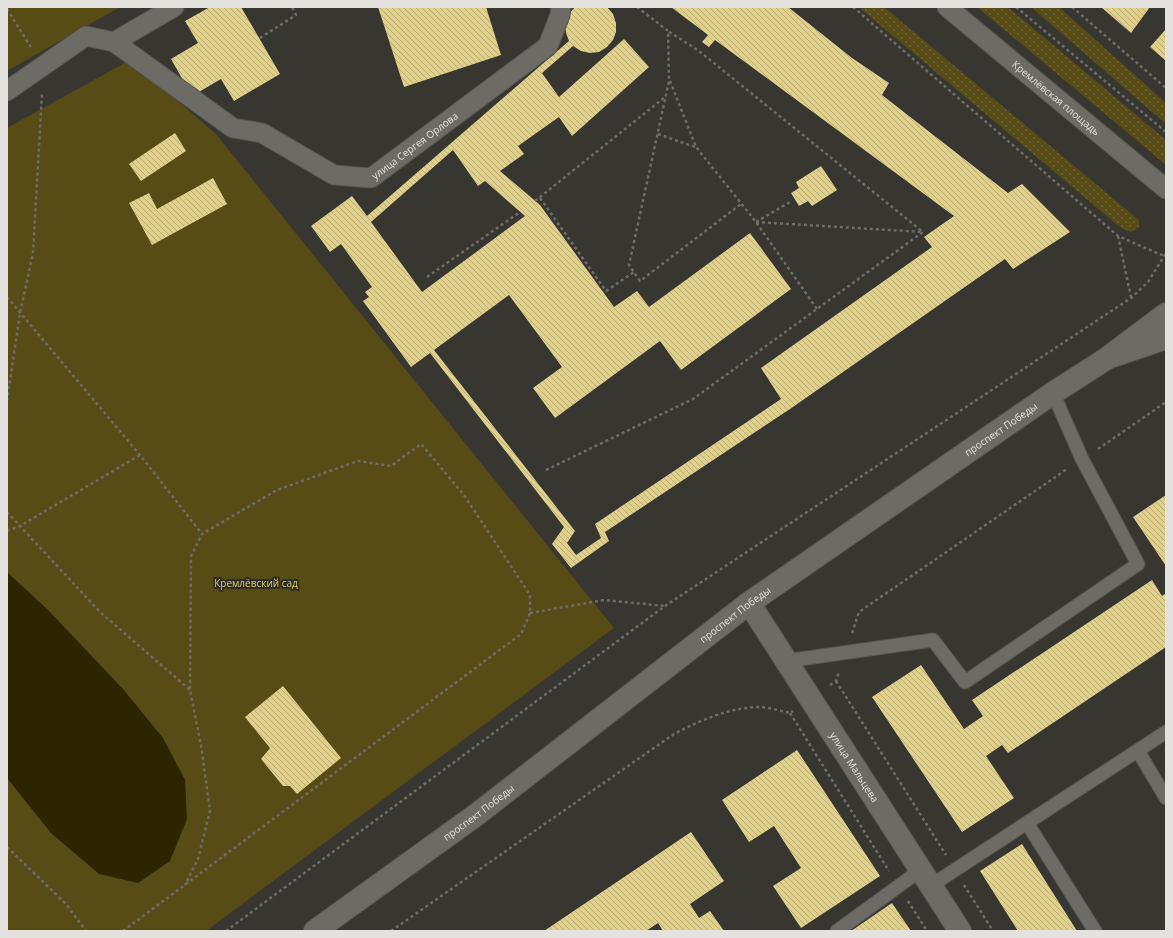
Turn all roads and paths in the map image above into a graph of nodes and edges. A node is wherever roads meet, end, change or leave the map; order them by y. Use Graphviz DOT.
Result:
graph roads {
  1 [pos="174,7"];
  2 [pos="292,7"];
  3 [pos="561,7"];
  4 [pos="637,7"];
  5 [pos="853,7"];
  6 [pos="947,7"];
  7 [pos="1016,7"];
  8 [pos="1072,7"];
  9 [pos="7,9"];
  10 [pos="668,32"];
  11 [pos="260,38"];
  12 [pos="114,42"];
  13 [pos="44,67"];
  14 [pos="670,81"];
  15 [pos="1166,88"];
  16 [pos="7,91"];
  17 [pos="666,97"];
  18 [pos="1166,132"];
  19 [pos="658,134"];
  20 [pos="696,147"];
  21 [pos="1166,189"];
  22 [pos="540,198"];
  23 [pos="535,201"];
  24 [pos="790,202"];
  25 [pos="741,204"];
  26 [pos="520,212"];
  27 [pos="756,222"];
  28 [pos="923,232"];
  29 [pos="1118,236"];
  30 [pos="1165,255"];
  31 [pos="634,272"];
  32 [pos="427,277"];
  33 [pos="7,297"];
  34 [pos="1131,298"];
  35 [pos="817,309"];
  36 [pos="20,313"];
  37 [pos="1166,314"];
  38 [pos="1166,338"];
  39 [pos="1106,358"];
  40 [pos="1053,393"];
  41 [pos="7,401"];
  42 [pos="1166,402"];
  43 [pos="140,455"];
  44 [pos="1082,459"];
  45 [pos="546,470"];
  46 [pos="7,512"];
  47 [pos="20,526"];
  48 [pos="7,530"];
  49 [pos="202,534"];
  50 [pos="749,603"];
  51 [pos="665,606"];
  52 [pos="530,613"];
  53 [pos="845,652"];
  54 [pos="786,661"];
  55 [pos="836,681"];
  56 [pos="190,690"];
  57 [pos="811,698"];
  58 [pos="790,713"];
  59 [pos="1166,732"];
  60 [pos="1138,751"];
  61 [pos="1166,798"];
  62 [pos="1027,823"];
  63 [pos="7,847"];
  64 [pos="955,870"];
  65 [pos="927,877"];
  66 [pos="186,885"];
  67 [pos="899,886"];
  68 [pos="86,931"];
  69 [pos="123,931"];
  70 [pos="226,931"];
  71 [pos="316,931"];
  72 [pos="391,931"];
  73 [pos="837,931"];
  74 [pos="927,931"];
  75 [pos="960,931"];
  76 [pos="993,931"];
  77 [pos="1095,931"];
  1 -- 12 [label="street"];
  2 -- 11 [label="path"];
  3 -- 12 [label="street, улица Сергея Орлова"];
  4 -- 10 [label="path"];
  5 -- 29 [label="path"];
  6 -- 21 [label="street, Кремлёвская площадь"];
  7 -- 18 [label="path"];
  8 -- 15 [label="path"];
  9 -- 13 [label="path"];
  10 -- 14 [label="path"];
  10 -- 28 [label="path"];
  12 -- 13 [label="street, улица Сергея Орлова"];
  13 -- 16 [label="street, улица Сергея Орлова"];
  13 -- 36 [label="path"];
  14 -- 17 [label="path"];
  14 -- 20 [label="path"];
  17 -- 19 [label="path"];
  17 -- 22 [label="path"];
  19 -- 20 [label="path"];
  19 -- 31 [label="path"];
  20 -- 25 [label="path"];
  22 -- 23 [label="path"];
  22 -- 31 [label="path"];
  24 -- 27 [label="path"];
  25 -- 27 [label="path"];
  25 -- 31 [label="path"];
  26 -- 32 [label="path"];
  27 -- 28 [label="path"];
  27 -- 35 [label="path"];
  28 -- 35 [label="path"];
  29 -- 30 [label="path"];
  29 -- 34 [label="path"];
  30 -- 34 [label="path"];
  33 -- 36 [label="path"];
  34 -- 51 [label="path"];
  35 -- 45 [label="path"];
  36 -- 41 [label="path"];
  36 -- 43 [label="path"];
  37 -- 39 [label="main road, проспект Победы"];
  38 -- 39 [label="main road"];
  39 -- 40 [label="main road, проспект Победы"];
  40 -- 44 [label="lane"];
  40 -- 50 [label="main road, проспект Победы"];
  42 -- 44 [label="path"];
  43 -- 47 [label="path"];
  43 -- 49 [label="path"];
  44 -- 53 [label="path"];
  44 -- 53 [label="lane"];
  46 -- 47 [label="path"];
  47 -- 48 [label="path"];
  47 -- 56 [label="path"];
  49 -- 52 [label="path"];
  49 -- 56 [label="path"];
  50 -- 54 [label="main road, улица Мальцева"];
  50 -- 71 [label="main road, проспект Победы"];
  51 -- 52 [label="path"];
  51 -- 70 [label="path"];
  52 -- 66 [label="path"];
  53 -- 54 [label="lane"];
  53 -- 55 [label="path"];
  54 -- 57 [label="main road, улица Мальцева"];
  55 -- 57 [label="path"];
  55 -- 64 [label="path"];
  56 -- 66 [label="path"];
  57 -- 58 [label="path"];
  57 -- 65 [label="main road, улица Мальцева"];
  58 -- 67 [label="path"];
  58 -- 72 [label="path"];
  59 -- 60 [label="lane"];
  60 -- 61 [label="lane"];
  60 -- 62 [label="lane"];
  62 -- 64 [label="lane"];
  62 -- 77 [label="lane"];
  63 -- 68 [label="path"];
  64 -- 65 [label="lane"];
  64 -- 76 [label="path"];
  65 -- 67 [label="lane"];
  65 -- 75 [label="main road, улица Мальцева"];
  66 -- 69 [label="path"];
  67 -- 73 [label="lane"];
  67 -- 74 [label="path"];
}
